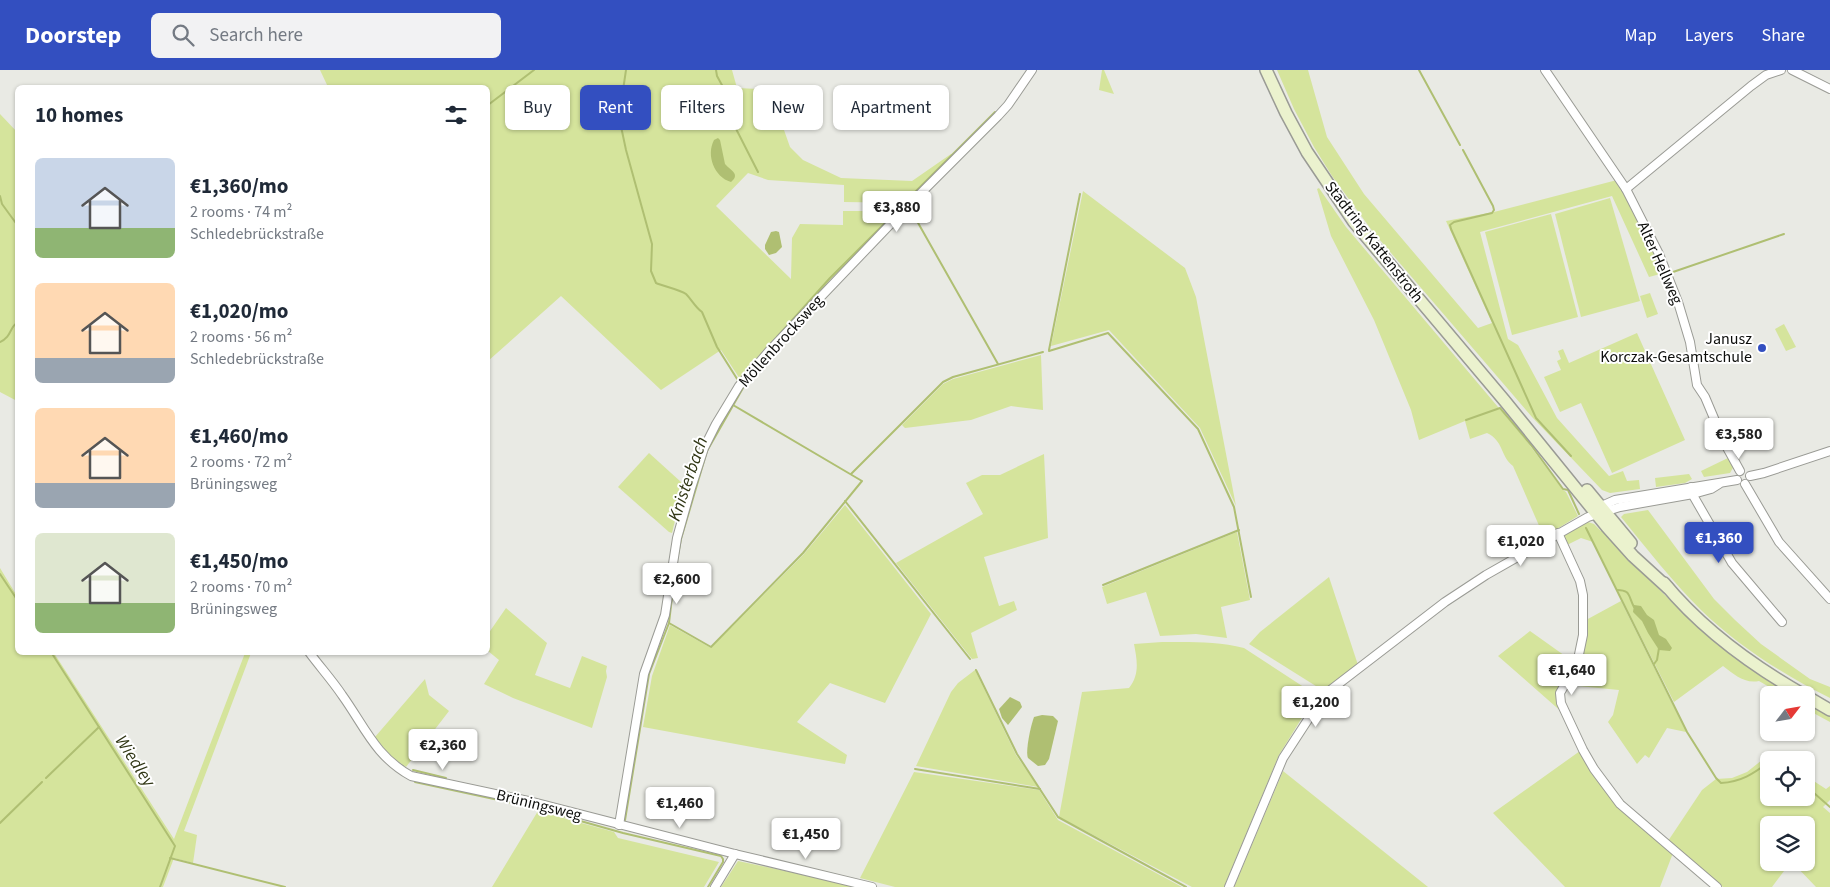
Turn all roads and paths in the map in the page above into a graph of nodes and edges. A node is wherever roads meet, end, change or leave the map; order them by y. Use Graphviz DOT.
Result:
graph roads {
  1 [pos="1032,70"];
  2 [pos="1266,70"];
  3 [pos="1545,70"];
  4 [pos="1780,70"];
  5 [pos="1792,70"];
  6 [pos="1830,89"];
  7 [pos="1626,189"];
  8 [pos="1830,451"];
  9 [pos="1740,471"];
  10 [pos="1750,476"];
  11 [pos="1737,480"];
  12 [pos="1745,484"];
  13 [pos="1692,490"];
  14 [pos="1597,512"];
  15 [pos="1558,534"];
  16 [pos="1830,600"];
  17 [pos="1782,622"];
  18 [pos="311,655"];
  19 [pos="1789,686"];
  20 [pos="1815,702"];
  21 [pos="1830,710"];
  22 [pos="619,825"];
  23 [pos="735,854"];
  24 [pos="715,887"];
  25 [pos="872,887"];
  26 [pos="1229,887"];
  27 [pos="1717,887"];
  1 -- 22 [label="street, Möllenbrocksweg"];
  2 -- 14 [label="main road, Stadtring Kattenstroth"];
  3 -- 7 [label="street, Alter Hellweg"];
  4 -- 7 [label="street"];
  5 -- 6 [label="street"];
  7 -- 9 [label="street, Alter Hellweg"];
  8 -- 10 [label="street"];
  9 -- 10 [label="street"];
  9 -- 11 [label="street"];
  10 -- 12 [label="street"];
  11 -- 12 [label="street"];
  11 -- 13 [label="street"];
  12 -- 16 [label="street"];
  13 -- 14 [label="street"];
  13 -- 17 [label="street"];
  14 -- 15 [label="street"];
  14 -- 19 [label="main road, Stadtring Kattenstroth"];
  15 -- 26 [label="street"];
  15 -- 27 [label="street"];
  18 -- 22 [label="street, Brüningsweg"];
  20 -- 21 [label="main road, Stadtring Kattenstroth"];
  22 -- 23 [label="street, Brüningsweg"];
  23 -- 24 [label="street"];
  23 -- 25 [label="street, Brüningsweg"];
}
